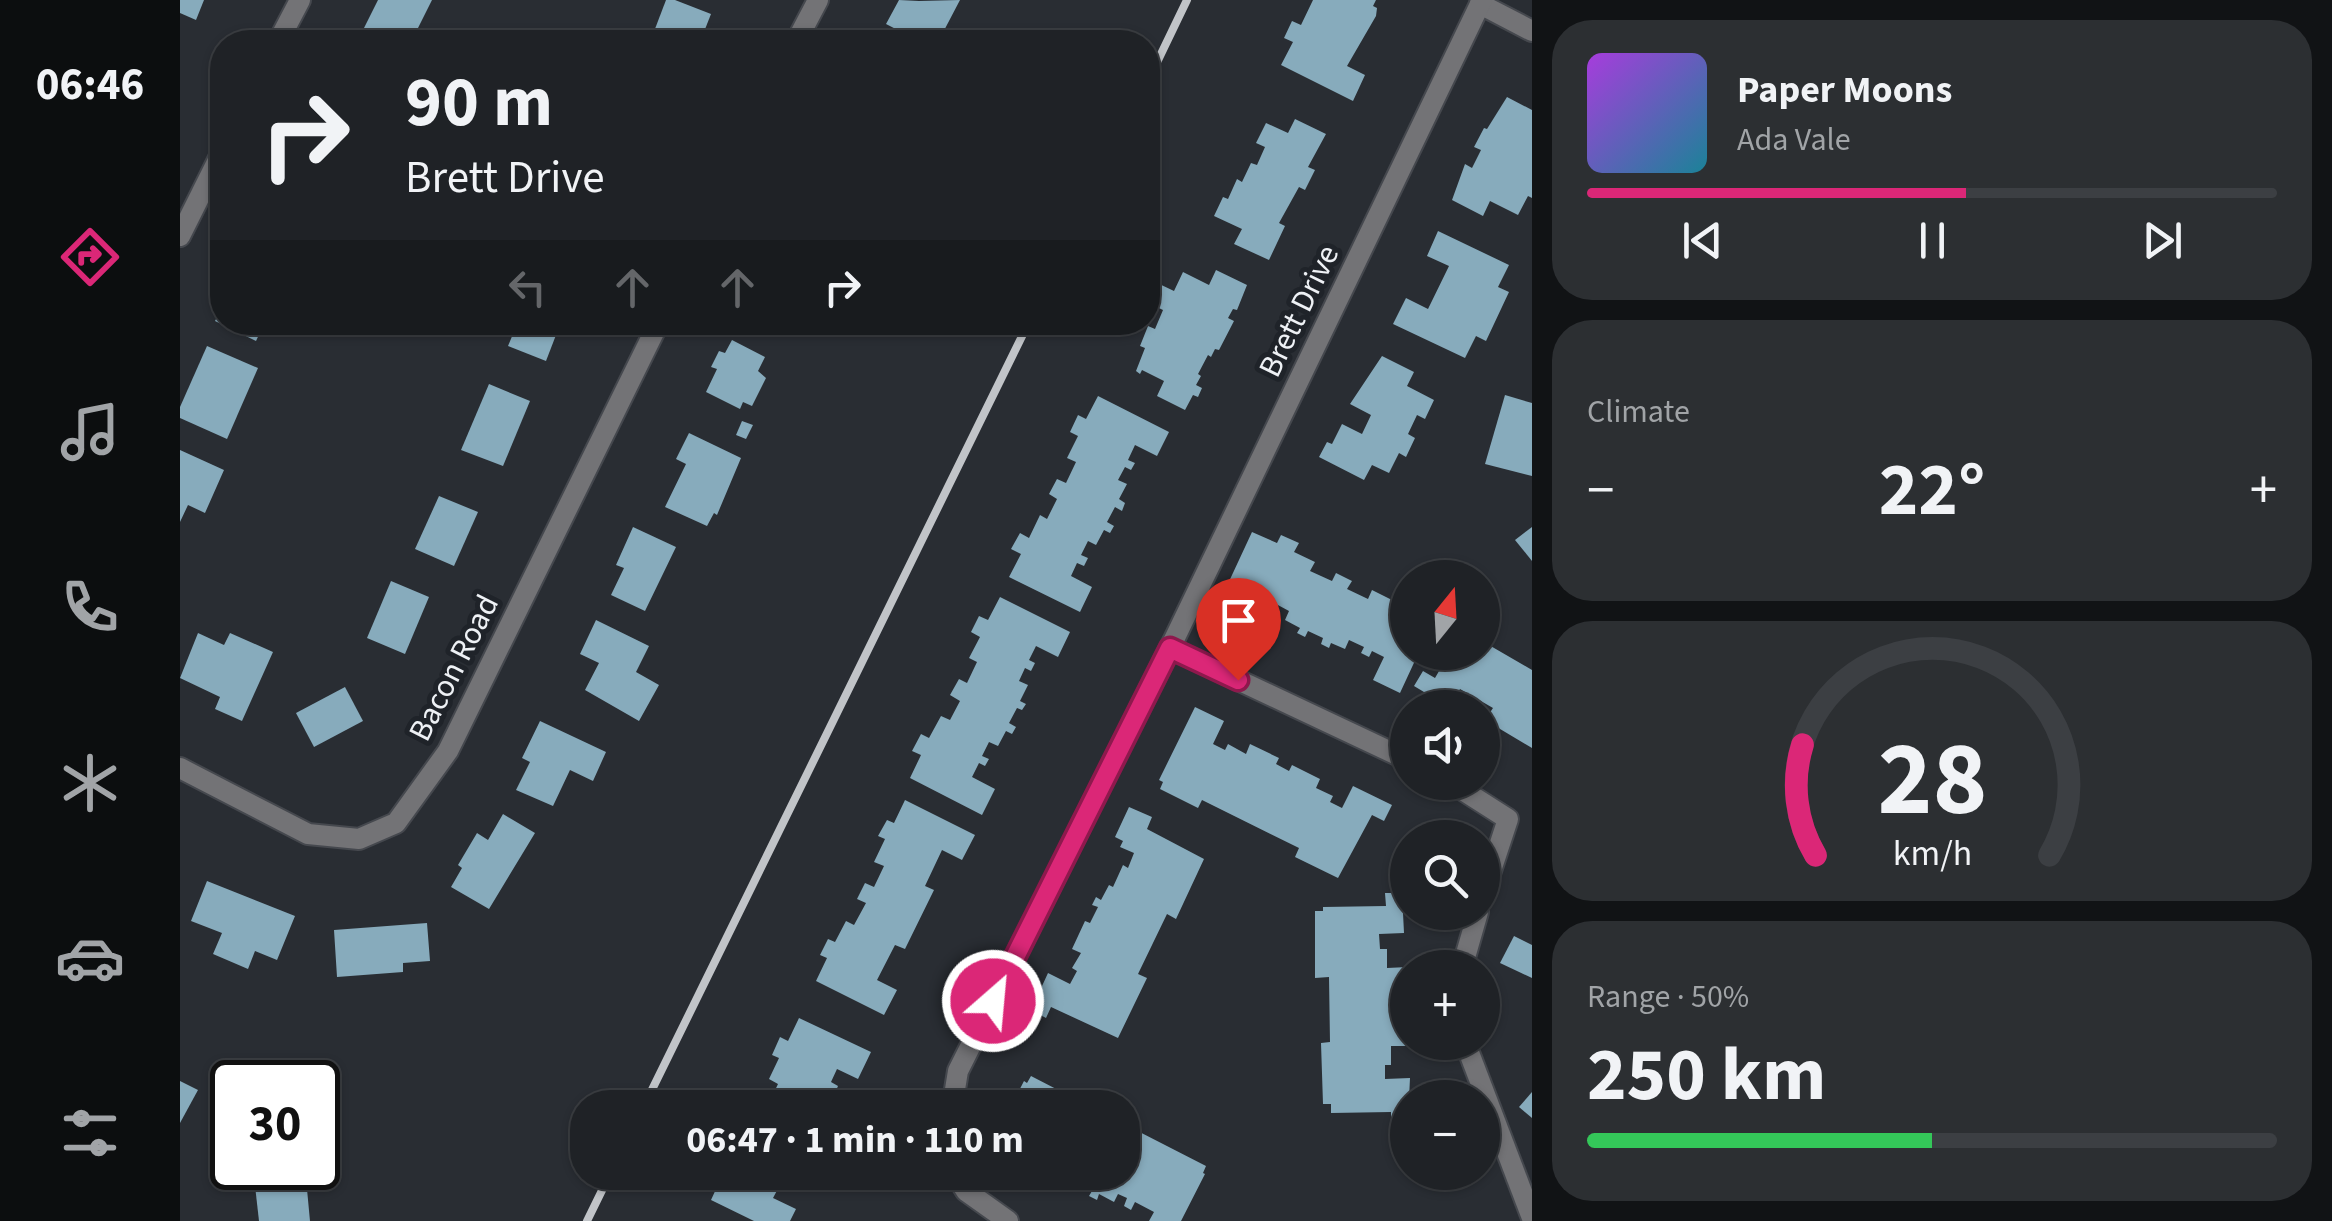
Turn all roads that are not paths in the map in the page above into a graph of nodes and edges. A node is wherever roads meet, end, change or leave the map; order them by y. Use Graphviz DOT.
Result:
graph roads {
  1 [pos="300,0"];
  2 [pos="818,0"];
  3 [pos="1481,2"];
  4 [pos="284,30"];
  5 [pos="802,30"];
  6 [pos="1532,31"];
  7 [pos="210,176"];
  8 [pos="180,236"];
  9 [pos="653,335"];
  10 [pos="1170,648"];
  11 [pos="1390,752"];
  12 [pos="180,768"];
  13 [pos="1478,800"];
  14 [pos="1500,843"];
  15 [pos="1472,1060"];
  16 [pos="955,1090"];
  17 [pos="965,1190"];
  18 [pos="1532,1218"];
  19 [pos="1008,1221"];
  1 -- 4 [label="street"];
  2 -- 5 [label="street"];
  3 -- 6 [label="street"];
  3 -- 10 [label="street, Brett Drive"];
  7 -- 8 [label="street"];
  9 -- 12 [label="street, Bacon Road"];
  10 -- 11 [label="street"];
  10 -- 16 [label="street, Brett Drive"];
  13 -- 14 [label="street"];
  15 -- 18 [label="street"];
  17 -- 19 [label="street"];
}
